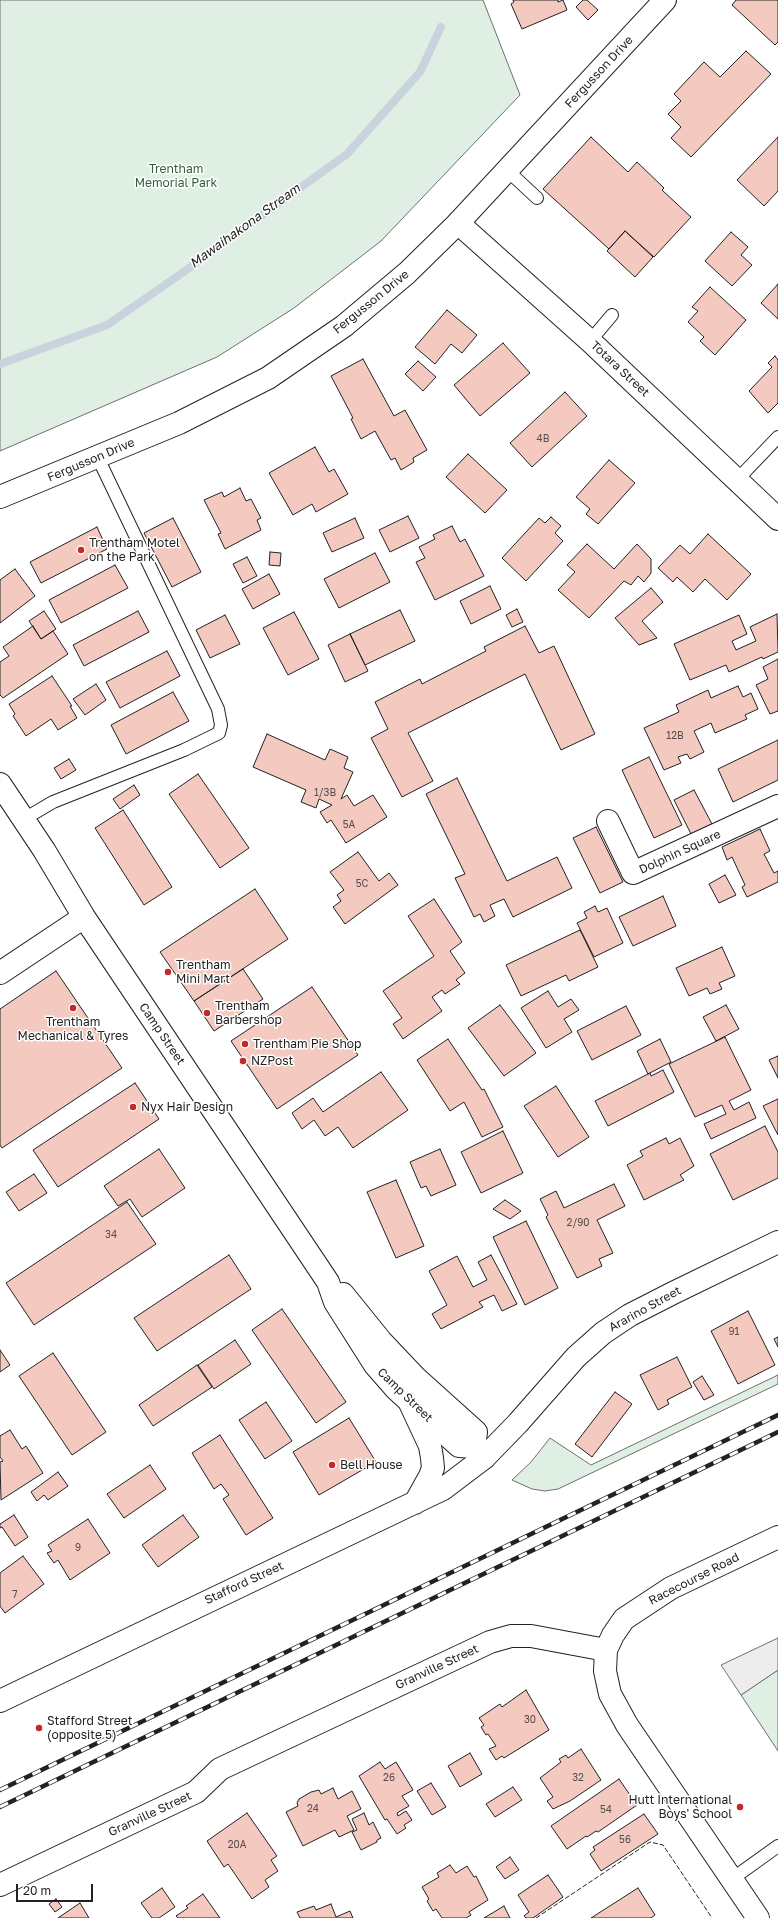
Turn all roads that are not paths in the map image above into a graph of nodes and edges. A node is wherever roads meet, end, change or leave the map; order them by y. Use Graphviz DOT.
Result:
graph roads {
  1 [pos="665,0"];
  2 [pos="508,170"];
  3 [pos="537,198"];
  4 [pos="458,223"];
  5 [pos="612,315"];
  6 [pos="590,341"];
  7 [pos="778,437"];
  8 [pos="98,458"];
  9 [pos="737,480"];
  10 [pos="0,497"];
  11 [pos="778,519"];
  12 [pos="0,784"];
  13 [pos="778,806"];
  14 [pos="24,819"];
  15 [pos="608,821"];
  16 [pos="84,917"];
  17 [pos="0,973"];
  18 [pos="778,1242"];
  19 [pos="328,1282"];
  20 [pos="409,1402"];
  21 [pos="479,1452"];
  22 [pos="415,1503"];
  23 [pos="778,1537"];
  24 [pos="606,1650"];
  25 [pos="0,1701"];
  26 [pos="778,1846"];
  27 [pos="732,1879"];
  28 [pos="0,1885"];
  29 [pos="758,1918"];
  1 -- 2 [label="street, Fergusson Drive"];
  2 -- 3 [label="lane"];
  2 -- 4 [label="street, Fergusson Drive"];
  4 -- 6 [label="street, Totara Street"];
  4 -- 8 [label="street, Fergusson Drive"];
  5 -- 6 [label="lane"];
  6 -- 9 [label="street, Totara Street"];
  7 -- 9 [label="lane"];
  8 -- 10 [label="street, Fergusson Drive"];
  8 -- 14 [label="lane"];
  9 -- 11 [label="street, Totara Street"];
  12 -- 14 [label="street, Camp Street"];
  13 -- 15 [label="street, Dolphin Square"];
  14 -- 16 [label="street, Camp Street"];
  16 -- 17 [label="street"];
  16 -- 19 [label="street, Camp Street"];
  18 -- 21 [label="street, Ararino Street"];
  19 -- 20 [label="street, Camp Street"];
  19 -- 21 [label="street, Camp Street"];
  20 -- 21 [label="street, Camp Street"];
  20 -- 22 [label="street"];
  21 -- 22 [label="street, Stafford Street"];
  22 -- 25 [label="street, Stafford Street"];
  23 -- 24 [label="street, Racecourse Road"];
  24 -- 27 [label="street"];
  24 -- 28 [label="street, Granville Street"];
  26 -- 27 [label="lane"];
  27 -- 29 [label="street"];
}
